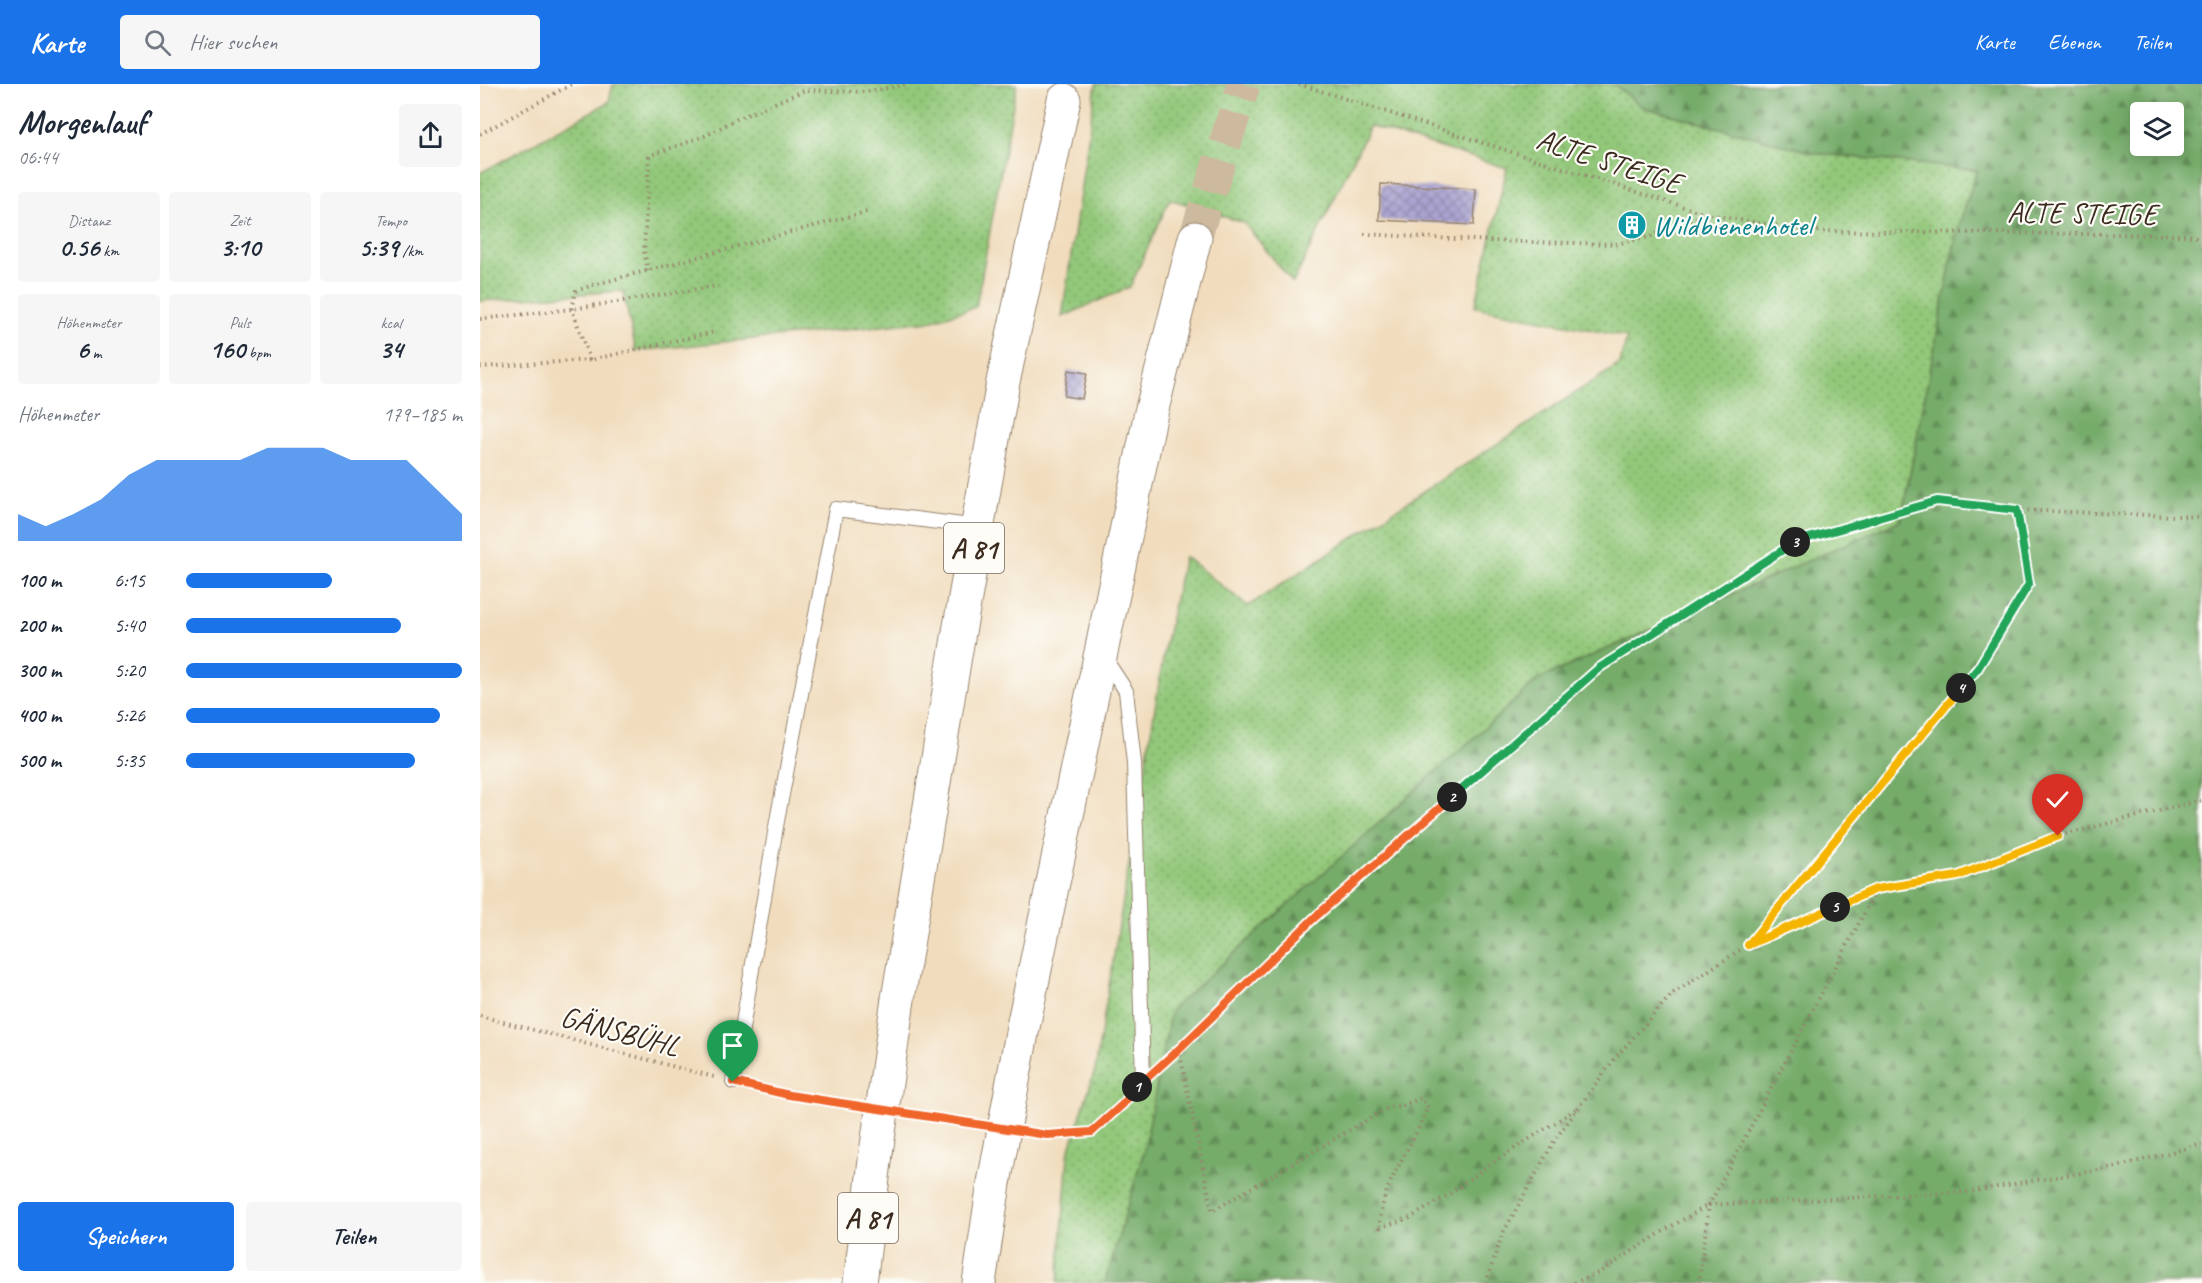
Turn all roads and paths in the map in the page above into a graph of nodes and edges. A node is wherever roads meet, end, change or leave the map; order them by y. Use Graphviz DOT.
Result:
graph roads {
  1 [pos="572,84"];
  2 [pos="908,84"];
  3 [pos="1299,84"];
  4 [pos="1064,100"];
  5 [pos="480,134"];
  6 [pos="870,211"];
  7 [pos="1706,214"];
  8 [pos="1364,234"];
  9 [pos="1195,238"];
  10 [pos="2202,238"];
  11 [pos="648,271"];
  12 [pos="718,286"];
  13 [pos="572,309"];
  14 [pos="480,319"];
  15 [pos="714,332"];
  16 [pos="590,360"];
  17 [pos="480,367"];
  18 [pos="2017,510"];
  19 [pos="2202,517"];
  20 [pos="978,527"];
  21 [pos="1101,652"];
  22 [pos="2202,800"];
  23 [pos="1876,889"];
  24 [pos="1748,945"];
  25 [pos="480,1016"];
  26 [pos="1179,1049"];
  27 [pos="1143,1080"];
  28 [pos="733,1082"];
  29 [pos="859,1106"];
  30 [pos="1577,1108"];
  31 [pos="906,1113"];
  32 [pos="976,1124"];
  33 [pos="1024,1132"];
  34 [pos="2202,1144"];
  35 [pos="1709,1205"];
  36 [pos="860,1283"];
  37 [pos="979,1283"];
  38 [pos="1486,1283"];
  39 [pos="1574,1283"];
  40 [pos="1699,1283"];
  1 -- 5 [label="path"];
  2 -- 11 [label="path"];
  3 -- 7 [label="path, ALTE STEIGE"];
  4 -- 20 [label="highway, A 81"];
  6 -- 11 [label="path"];
  7 -- 8 [label="path"];
  7 -- 10 [label="path, ALTE STEIGE"];
  9 -- 21 [label="highway"];
  11 -- 13 [label="path"];
  12 -- 13 [label="path"];
  13 -- 14 [label="path"];
  13 -- 16 [label="path"];
  15 -- 16 [label="path"];
  16 -- 17 [label="path"];
  18 -- 19 [label="path"];
  18 -- 24 [label="path"];
  18 -- 26 [label="path"];
  20 -- 28 [label="lane"];
  20 -- 36 [label="highway, A 81, bridge"];
  21 -- 27 [label="lane"];
  21 -- 37 [label="highway, bridge"];
  22 -- 23 [label="path"];
  23 -- 24 [label="path"];
  23 -- 35 [label="path"];
  24 -- 30 [label="path"];
  25 -- 28 [label="path, GÄNSBÜHL"];
  26 -- 27 [label="path"];
  26 -- 30 [label="path"];
  27 -- 33 [label="path"];
  28 -- 29 [label="path, GÄNSBÜHL"];
  30 -- 38 [label="path"];
  31 -- 32 [label="path"];
  34 -- 35 [label="path"];
  35 -- 39 [label="path"];
  35 -- 40 [label="path"];
}
